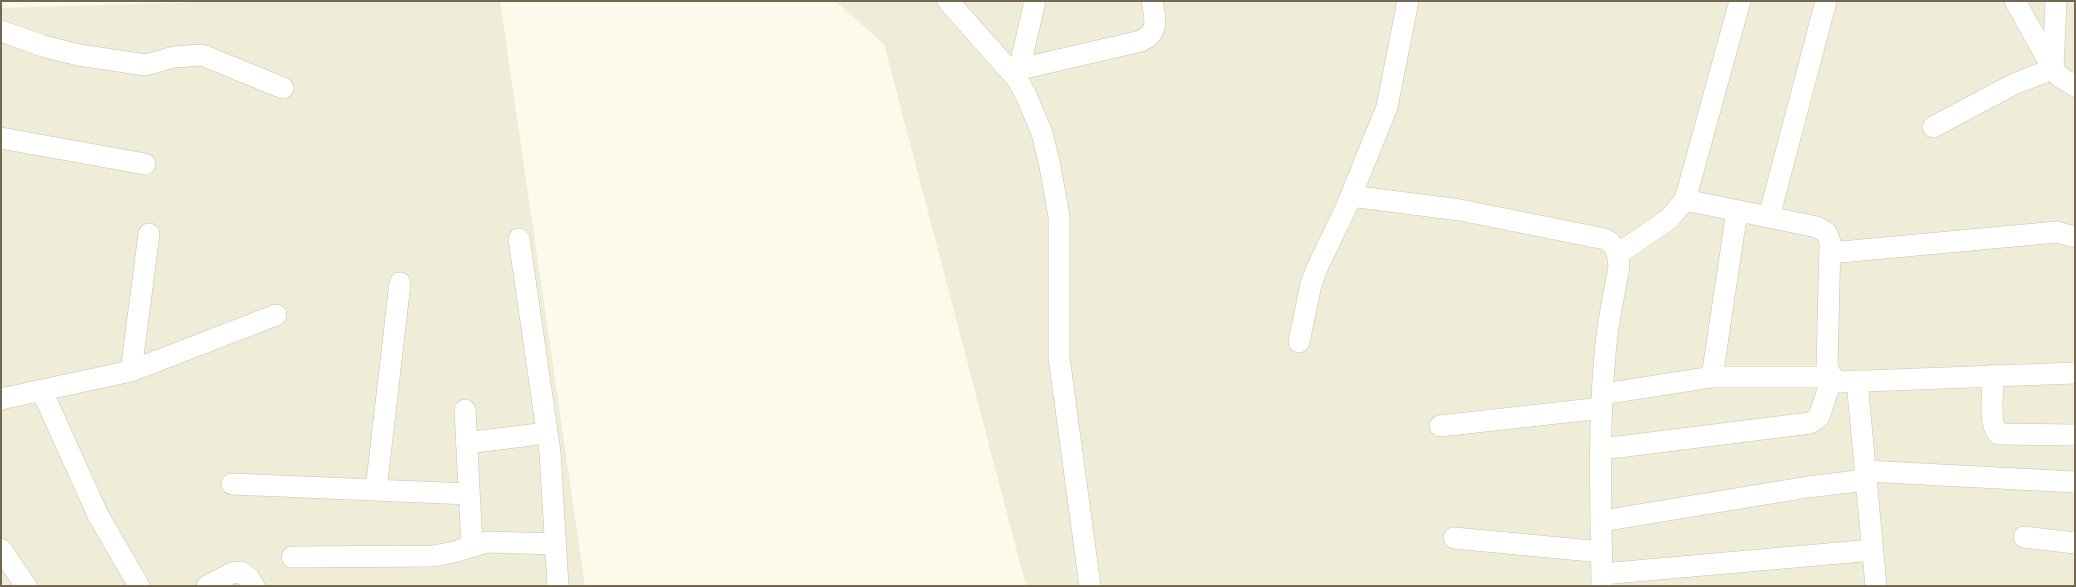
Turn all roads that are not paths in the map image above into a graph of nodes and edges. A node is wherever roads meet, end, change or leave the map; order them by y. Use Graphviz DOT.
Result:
graph roads {
  1 [pos="948,1"];
  2 [pos="1035,1"];
  3 [pos="1152,1"];
  4 [pos="1408,1"];
  5 [pos="1740,1"];
  6 [pos="1826,1"];
  7 [pos="2015,1"];
  8 [pos="2056,1"];
  9 [pos="1,32"];
  10 [pos="2053,69"];
  11 [pos="1019,74"];
  12 [pos="2075,86"];
  13 [pos="283,88"];
  14 [pos="1934,126"];
  15 [pos="1,138"];
  16 [pos="145,164"];
  17 [pos="1351,196"];
  18 [pos="1685,200"];
  19 [pos="1737,211"];
  20 [pos="1769,217"];
  21 [pos="149,234"];
  22 [pos="2075,237"];
  23 [pos="518,238"];
  24 [pos="1830,253"];
  25 [pos="1618,254"];
  26 [pos="400,283"];
  27 [pos="276,315"];
  28 [pos="1298,342"];
  29 [pos="131,371"];
  30 [pos="2075,372"];
  31 [pos="1994,376"];
  32 [pos="1712,377"];
  33 [pos="1832,377"];
  34 [pos="1857,381"];
  35 [pos="42,391"];
  36 [pos="1,399"];
  37 [pos="1603,401"];
  38 [pos="465,410"];
  39 [pos="1440,426"];
  40 [pos="547,433"];
  41 [pos="2075,435"];
  42 [pos="466,443"];
  43 [pos="1602,449"];
  44 [pos="1866,475"];
  45 [pos="2075,482"];
  46 [pos="232,484"];
  47 [pos="376,490"];
  48 [pos="469,494"];
  49 [pos="1602,522"];
  50 [pos="2024,537"];
  51 [pos="1454,538"];
  52 [pos="2075,543"];
  53 [pos="555,544"];
  54 [pos="472,546"];
  55 [pos="1,550"];
  56 [pos="1872,550"];
  57 [pos="1602,552"];
  58 [pos="292,557"];
  59 [pos="1602,580"];
  60 [pos="26,586"];
  61 [pos="139,586"];
  62 [pos="207,586"];
  63 [pos="254,586"];
  64 [pos="558,586"];
  65 [pos="1090,586"];
  66 [pos="1876,586"];
  1 -- 11 [label="street"];
  2 -- 11 [label="street"];
  3 -- 11 [label="street"];
  4 -- 17 [label="street"];
  5 -- 18 [label="street"];
  6 -- 20 [label="street"];
  7 -- 10 [label="street"];
  8 -- 10 [label="street"];
  9 -- 13 [label="street"];
  10 -- 12 [label="street"];
  10 -- 14 [label="street"];
  11 -- 65 [label="street"];
  15 -- 16 [label="street"];
  17 -- 25 [label="street"];
  17 -- 28 [label="street"];
  18 -- 19 [label="street"];
  18 -- 25 [label="street"];
  19 -- 20 [label="street"];
  19 -- 32 [label="street"];
  20 -- 24 [label="street"];
  21 -- 29 [label="street"];
  22 -- 24 [label="street"];
  23 -- 40 [label="street"];
  24 -- 33 [label="street"];
  25 -- 37 [label="street"];
  26 -- 47 [label="street"];
  27 -- 29 [label="street"];
  29 -- 35 [label="street"];
  30 -- 31 [label="street"];
  31 -- 34 [label="street"];
  31 -- 41 [label="street"];
  32 -- 33 [label="street"];
  32 -- 37 [label="street"];
  33 -- 34 [label="street"];
  33 -- 43 [label="street"];
  34 -- 44 [label="street"];
  35 -- 36 [label="street"];
  35 -- 61 [label="street"];
  37 -- 39 [label="street"];
  37 -- 43 [label="street"];
  38 -- 42 [label="street"];
  40 -- 42 [label="street"];
  40 -- 53 [label="street"];
  42 -- 48 [label="street"];
  43 -- 49 [label="street"];
  44 -- 45 [label="street"];
  44 -- 49 [label="street"];
  44 -- 56 [label="street"];
  46 -- 47 [label="street"];
  47 -- 48 [label="street"];
  48 -- 54 [label="street"];
  49 -- 57 [label="street"];
  50 -- 52 [label="street"];
  51 -- 57 [label="street"];
  53 -- 54 [label="street"];
  53 -- 64 [label="street"];
  54 -- 58 [label="street"];
  55 -- 60 [label="street"];
  56 -- 59 [label="street"];
  56 -- 66 [label="street"];
  57 -- 59 [label="street"];
  62 -- 63 [label="street"];
}
